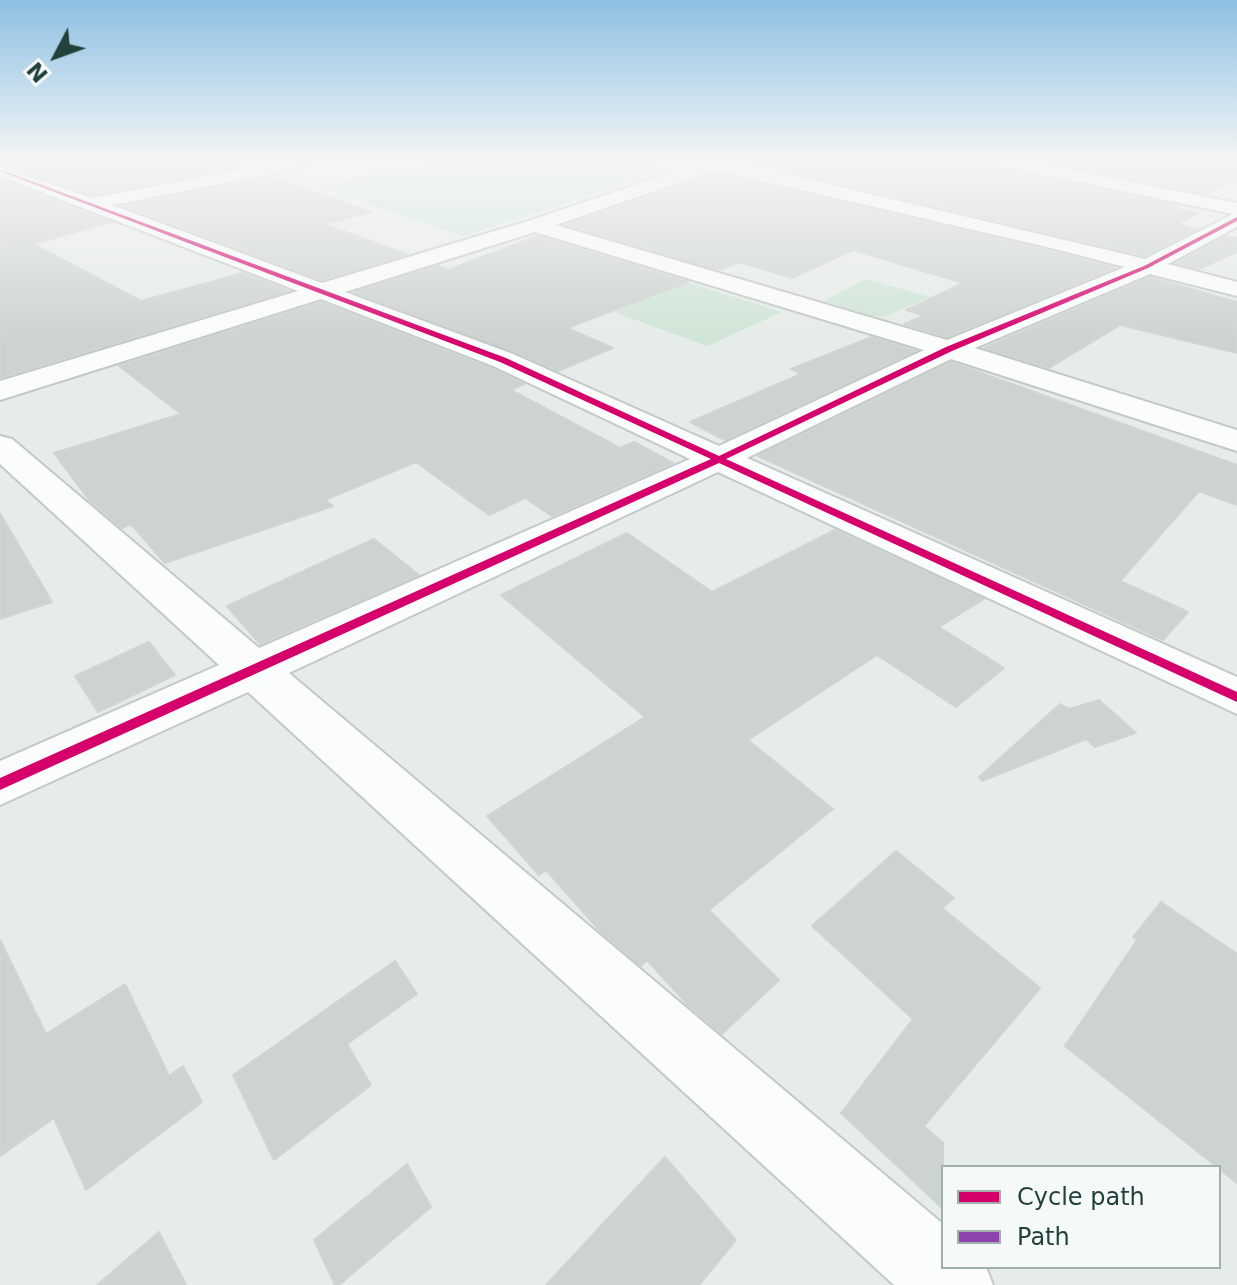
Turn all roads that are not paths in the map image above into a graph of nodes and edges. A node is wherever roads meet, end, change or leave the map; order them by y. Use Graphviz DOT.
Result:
graph roads {
  1 [pos="132,221"];
  2 [pos="546,221"];
  3 [pos="956,221"];
  4 [pos="1233,221"];
  5 [pos="535,225"];
  6 [pos="1146,267"];
  7 [pos="1237,289"];
  8 [pos="321,293"];
  9 [pos="949,349"];
  10 [pos="0,391"];
  11 [pos="1237,441"];
  12 [pos="0,446"];
  13 [pos="719,459"];
  14 [pos="254,669"];
  15 [pos="1237,697"];
  16 [pos="0,784"];
  17 [pos="953,1285"];
  1 -- 8 [label="street"];
  2 -- 5 [label="street"];
  3 -- 6 [label="street"];
  4 -- 6 [label="street"];
  5 -- 8 [label="street"];
  5 -- 9 [label="street"];
  6 -- 7 [label="street"];
  6 -- 9 [label="street"];
  8 -- 10 [label="street"];
  8 -- 13 [label="street"];
  9 -- 11 [label="street"];
  9 -- 13 [label="street"];
  12 -- 14 [label="street"];
  13 -- 14 [label="street"];
  13 -- 15 [label="street"];
  14 -- 16 [label="street"];
  14 -- 17 [label="street"];
}
